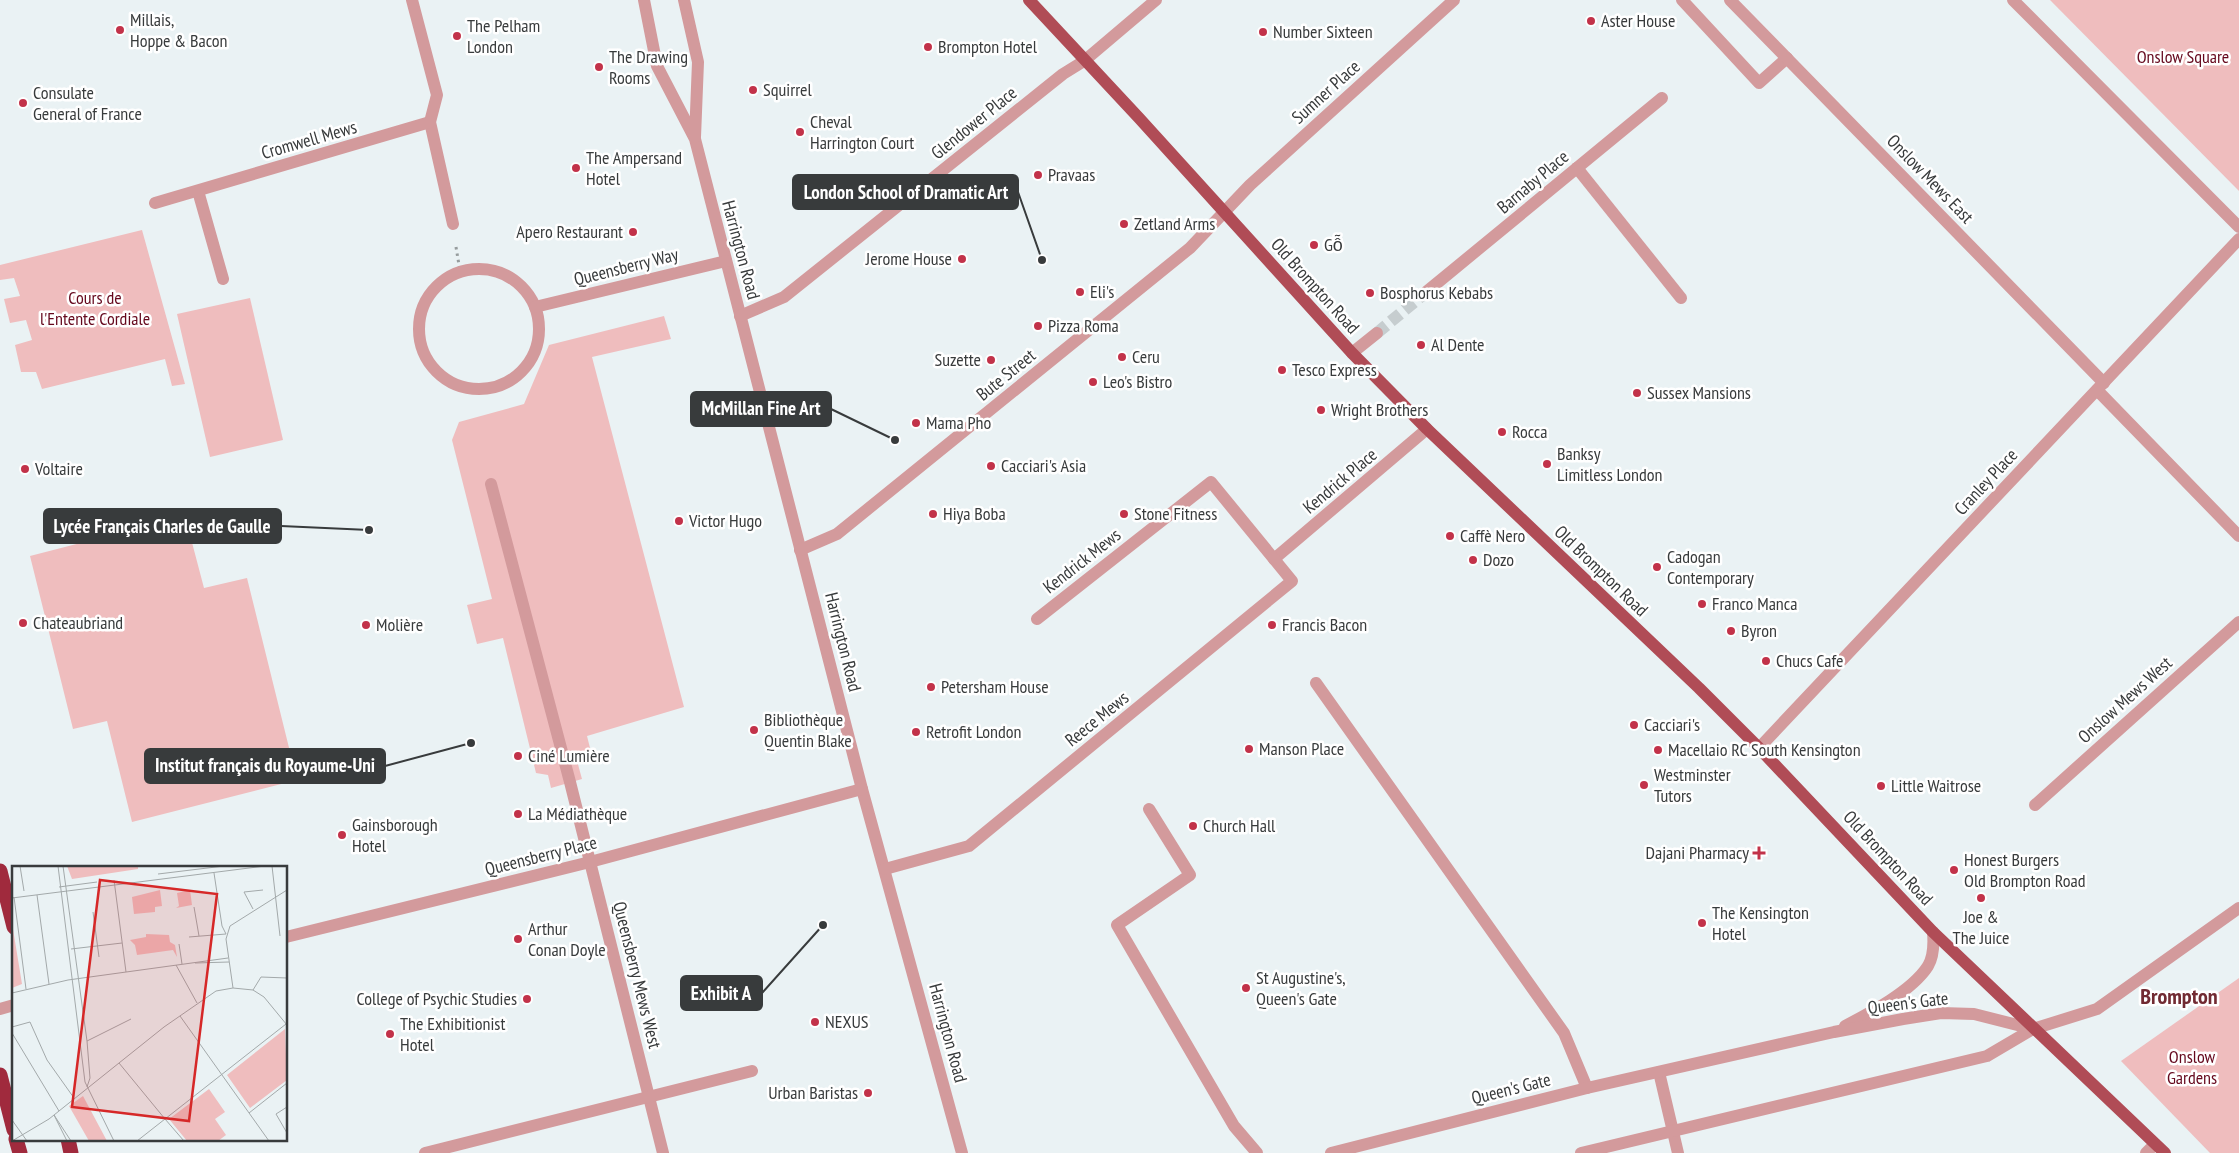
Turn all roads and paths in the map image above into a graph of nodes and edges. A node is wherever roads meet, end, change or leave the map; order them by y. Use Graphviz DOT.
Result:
graph roads {
  1 [pos="412,0"];
  2 [pos="644,0"];
  3 [pos="684,0"];
  4 [pos="1029,0"];
  5 [pos="1156,0"];
  6 [pos="1454,0"];
  7 [pos="1682,0"];
  8 [pos="1730,0"];
  9 [pos="2013,0"];
  10 [pos="1787,58"];
  11 [pos="1084,60"];
  12 [pos="1662,98"];
  13 [pos="430,122"];
  14 [pos="694,139"];
  15 [pos="1577,168"];
  16 [pos="198,191"];
  17 [pos="155,203"];
  18 [pos="1224,212"];
  19 [pos="453,224"];
  20 [pos="2239,227"];
  21 [pos="2239,239"];
  22 [pos="726,261"];
  23 [pos="223,279"];
  24 [pos="1425,293"];
  25 [pos="1681,298"];
  26 [pos="535,307"];
  27 [pos="740,316"];
  28 [pos="1377,333"];
  29 [pos="1352,353"];
  30 [pos="2100,386"];
  31 [pos="1427,429"];
  32 [pos="491,484"];
  33 [pos="2239,536"];
  34 [pos="800,550"];
  35 [pos="1274,559"];
  36 [pos="1037,619"];
  37 [pos="2239,622"];
  38 [pos="1316,682"];
  39 [pos="1759,748"];
  40 [pos="862,789"];
  41 [pos="2035,805"];
  42 [pos="1150,809"];
  43 [pos="590,862"];
  44 [pos="885,869"];
  45 [pos="0,871"];
  46 [pos="2239,908"];
  47 [pos="12,919"];
  48 [pos="1933,932"];
  49 [pos="288,937"];
  50 [pos="2033,1029"];
  51 [pos="1834,1032"];
  52 [pos="752,1071"];
  53 [pos="1660,1072"];
  54 [pos="0,1075"];
  55 [pos="1587,1088"];
  56 [pos="650,1096"];
  57 [pos="12,1122"];
  58 [pos="1673,1130"];
  59 [pos="16,1140"];
  60 [pos="68,1140"];
  61 [pos="2150,1148"];
  62 [pos="20,1153"];
  63 [pos="71,1153"];
  64 [pos="425,1153"];
  65 [pos="663,1153"];
  66 [pos="962,1153"];
  67 [pos="1257,1153"];
  68 [pos="1331,1153"];
  69 [pos="1581,1153"];
  70 [pos="1678,1153"];
  71 [pos="2165,1153"];
  1 -- 13 [label="street"];
  2 -- 14 [label="street, Harrington Road"];
  3 -- 14 [label="street, Harrington Road"];
  4 -- 11 [label="main road, Old Brompton Road"];
  5 -- 11 [label="street, Glendower Place"];
  6 -- 18 [label="street, Sumner Place"];
  7 -- 10 [label="street"];
  8 -- 10 [label="street, Onslow Mews East"];
  9 -- 20 [label="street"];
  10 -- 30 [label="street, Onslow Mews East"];
  11 -- 18 [label="main road, Old Brompton Road"];
  11 -- 27 [label="street, Glendower Place"];
  12 -- 15 [label="street, Barnaby Place"];
  13 -- 16 [label="street, Cromwell Mews"];
  13 -- 19 [label="street"];
  14 -- 22 [label="street, Harrington Road"];
  15 -- 24 [label="street, Barnaby Place"];
  15 -- 25 [label="street"];
  16 -- 17 [label="street, Cromwell Mews"];
  16 -- 23 [label="street"];
  18 -- 29 [label="main road, Old Brompton Road"];
  18 -- 34 [label="street, Bute Street"];
  21 -- 30 [label="street, Cranley Place"];
  22 -- 26 [label="street, Queensberry Way"];
  22 -- 27 [label="street, Harrington Road"];
  26 -- 26 [label="street"];
  27 -- 34 [label="street, Harrington Road"];
  28 -- 29 [label="street"];
  29 -- 31 [label="main road, Old Brompton Road"];
  30 -- 33 [label="street"];
  30 -- 39 [label="street, Cranley Place"];
  31 -- 35 [label="street, Kendrick Place"];
  31 -- 39 [label="main road, Old Brompton Road"];
  32 -- 43 [label="street, Queensberry Mews West"];
  34 -- 40 [label="street, Harrington Road"];
  35 -- 36 [label="street, Kendrick Mews"];
  35 -- 44 [label="street, Reece Mews"];
  37 -- 41 [label="street, Onslow Mews West"];
  38 -- 55 [label="street"];
  39 -- 48 [label="main road, Old Brompton Road"];
  40 -- 43 [label="street, Queensberry Place"];
  40 -- 44 [label="street, Harrington Road"];
  42 -- 67 [label="street"];
  43 -- 49 [label="street, Queensberry Place"];
  43 -- 56 [label="street, Queensberry Mews West"];
  44 -- 66 [label="street, Harrington Road"];
  45 -- 47 [label="highway"];
  46 -- 50 [label="street"];
  48 -- 50 [label="main road, Old Brompton Road"];
  48 -- 51 [label="street"];
  50 -- 51 [label="street, Queen's Gate"];
  50 -- 58 [label="street"];
  50 -- 61 [label="main road, Old Brompton Road"];
  51 -- 53 [label="street, Queen's Gate"];
  52 -- 56 [label="street"];
  53 -- 55 [label="street, Queen's Gate"];
  53 -- 58 [label="street"];
  54 -- 57 [label="highway"];
  55 -- 68 [label="street, Queen's Gate"];
  56 -- 64 [label="street"];
  56 -- 65 [label="street, Queensberry Mews West"];
  58 -- 69 [label="street"];
  58 -- 70 [label="street"];
  59 -- 62 [label="highway"];
  60 -- 63 [label="highway"];
  61 -- 71 [label="main road, Old Brompton Road"];
}
